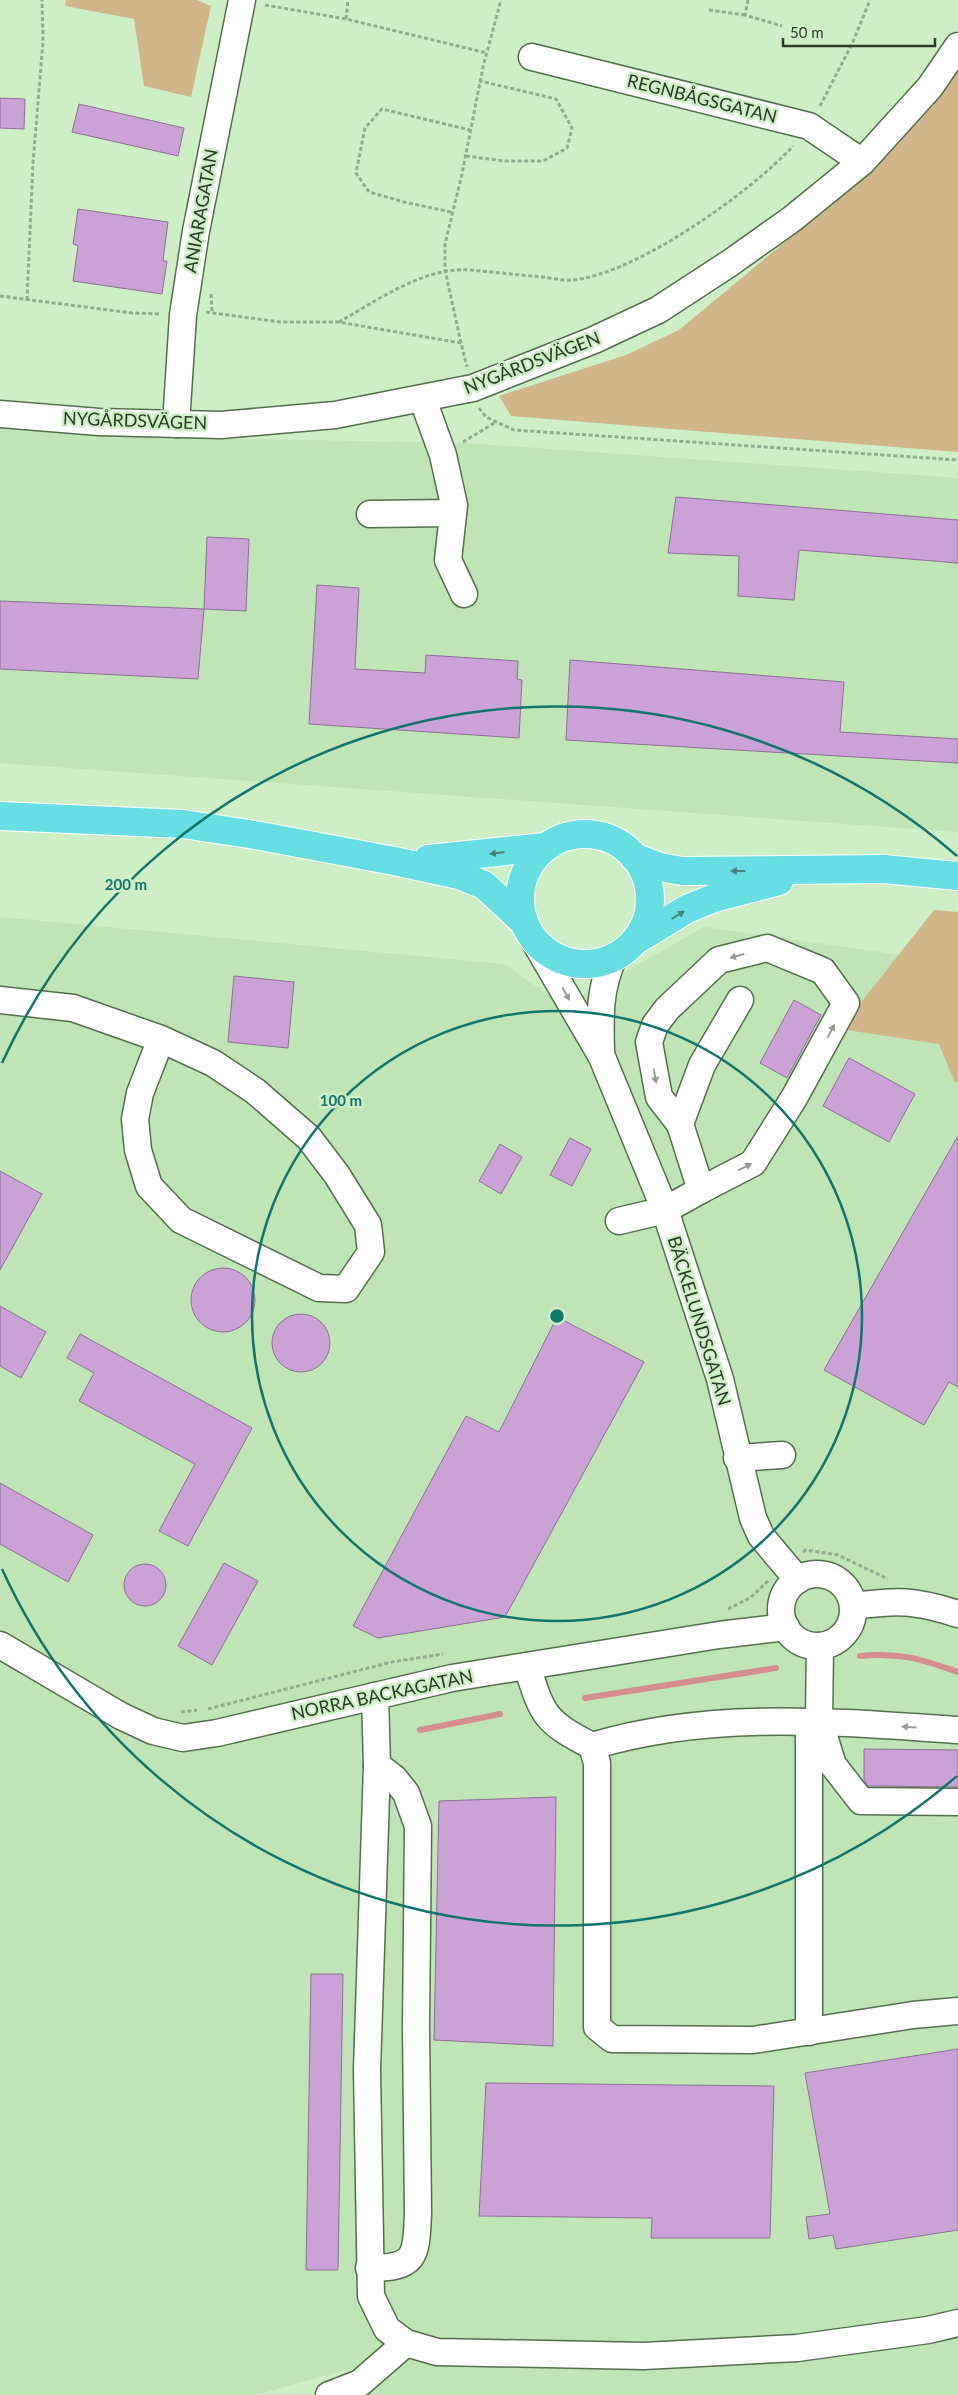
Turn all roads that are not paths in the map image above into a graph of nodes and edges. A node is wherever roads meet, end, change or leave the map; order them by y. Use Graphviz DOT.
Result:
graph roads {
  1 [pos="249,2"];
  2 [pos="958,46"];
  3 [pos="532,57"];
  4 [pos="862,162"];
  5 [pos="423,400"];
  6 [pos="0,414"];
  7 [pos="176,424"];
  8 [pos="453,513"];
  9 [pos="370,514"];
  10 [pos="464,594"];
  11 [pos="0,816"];
  12 [pos="183,824"];
  13 [pos="0,833"];
  14 [pos="545,847"];
  15 [pos="634,857"];
  16 [pos="394,861"];
  17 [pos="822,871"];
  18 [pos="958,876"];
  19 [pos="528,930"];
  20 [pos="636,940"];
  21 [pos="614,957"];
  22 [pos="0,1000"];
  23 [pos="740,1000"];
  24 [pos="161,1039"];
  25 [pos="602,1057"];
  26 [pos="680,1124"];
  27 [pos="701,1190"];
  28 [pos="665,1210"];
  29 [pos="619,1221"];
  30 [pos="782,1455"];
  31 [pos="737,1458"];
  32 [pos="791,1573"];
  33 [pos="853,1606"];
  34 [pos="958,1614"];
  35 [pos="786,1627"];
  36 [pos="0,1646"];
  37 [pos="820,1646"];
  38 [pos="527,1666"];
  39 [pos="375,1696"];
  40 [pos="819,1720"];
  41 [pos="958,1730"];
  42 [pos="592,1746"];
  43 [pos="378,1765"];
  44 [pos="958,1802"];
  45 [pos="958,2011"];
  46 [pos="809,2032"];
  47 [pos="369,2268"];
  48 [pos="958,2323"];
  49 [pos="406,2343"];
  50 [pos="329,2395"];
  1 -- 7 [label="street, ANIARAGATAN"];
  2 -- 4 [label="street, NYGÅRDSVÄGEN"];
  3 -- 4 [label="street, REGNBÅGSGATAN"];
  4 -- 5 [label="street, NYGÅRDSVÄGEN"];
  5 -- 7 [label="street, NYGÅRDSVÄGEN"];
  5 -- 8 [label="street"];
  6 -- 7 [label="street, NYGÅRDSVÄGEN"];
  8 -- 9 [label="street"];
  8 -- 10 [label="street"];
  11 -- 12 [label="highway"];
  12 -- 13 [label="highway"];
  12 -- 16 [label="highway"];
  14 -- 15 [label="highway"];
  14 -- 16 [label="highway, one-way"];
  14 -- 19 [label="highway"];
  17 -- 15 [label="highway, one-way"];
  15 -- 20 [label="highway"];
  16 -- 19 [label="highway"];
  17 -- 18 [label="highway"];
  20 -- 17 [label="highway, one-way"];
  19 -- 21 [label="highway"];
  19 -- 25 [label="street, BÄCKELUNDSGATAN, one-way"];
  20 -- 21 [label="highway"];
  21 -- 25 [label="street, BÄCKELUNDSGATAN"];
  22 -- 24 [label="street"];
  23 -- 26 [label="street"];
  24 -- 24 [label="street"];
  25 -- 28 [label="street, BÄCKELUNDSGATAN"];
  26 -- 27 [label="street"];
  27 -- 26 [label="street, one-way"];
  27 -- 28 [label="street"];
  28 -- 29 [label="street"];
  28 -- 31 [label="street, BÄCKELUNDSGATAN"];
  30 -- 31 [label="street"];
  31 -- 32 [label="street, BÄCKELUNDSGATAN"];
  32 -- 33 [label="street"];
  32 -- 35 [label="street"];
  33 -- 34 [label="street"];
  33 -- 37 [label="street"];
  35 -- 37 [label="street"];
  35 -- 38 [label="street, NORRA BACKAGATAN"];
  36 -- 39 [label="street, NORRA BACKAGATAN"];
  37 -- 40 [label="street"];
  38 -- 39 [label="street, NORRA BACKAGATAN"];
  38 -- 42 [label="street"];
  39 -- 43 [label="street"];
  41 -- 40 [label="street, one-way"];
  40 -- 42 [label="street"];
  40 -- 44 [label="street"];
  40 -- 46 [label="street"];
  42 -- 46 [label="street"];
  43 -- 47 [label="street"];
  43 -- 47 [label="street"];
  45 -- 46 [label="street"];
  47 -- 49 [label="street"];
  48 -- 49 [label="street"];
  49 -- 50 [label="street"];
}
